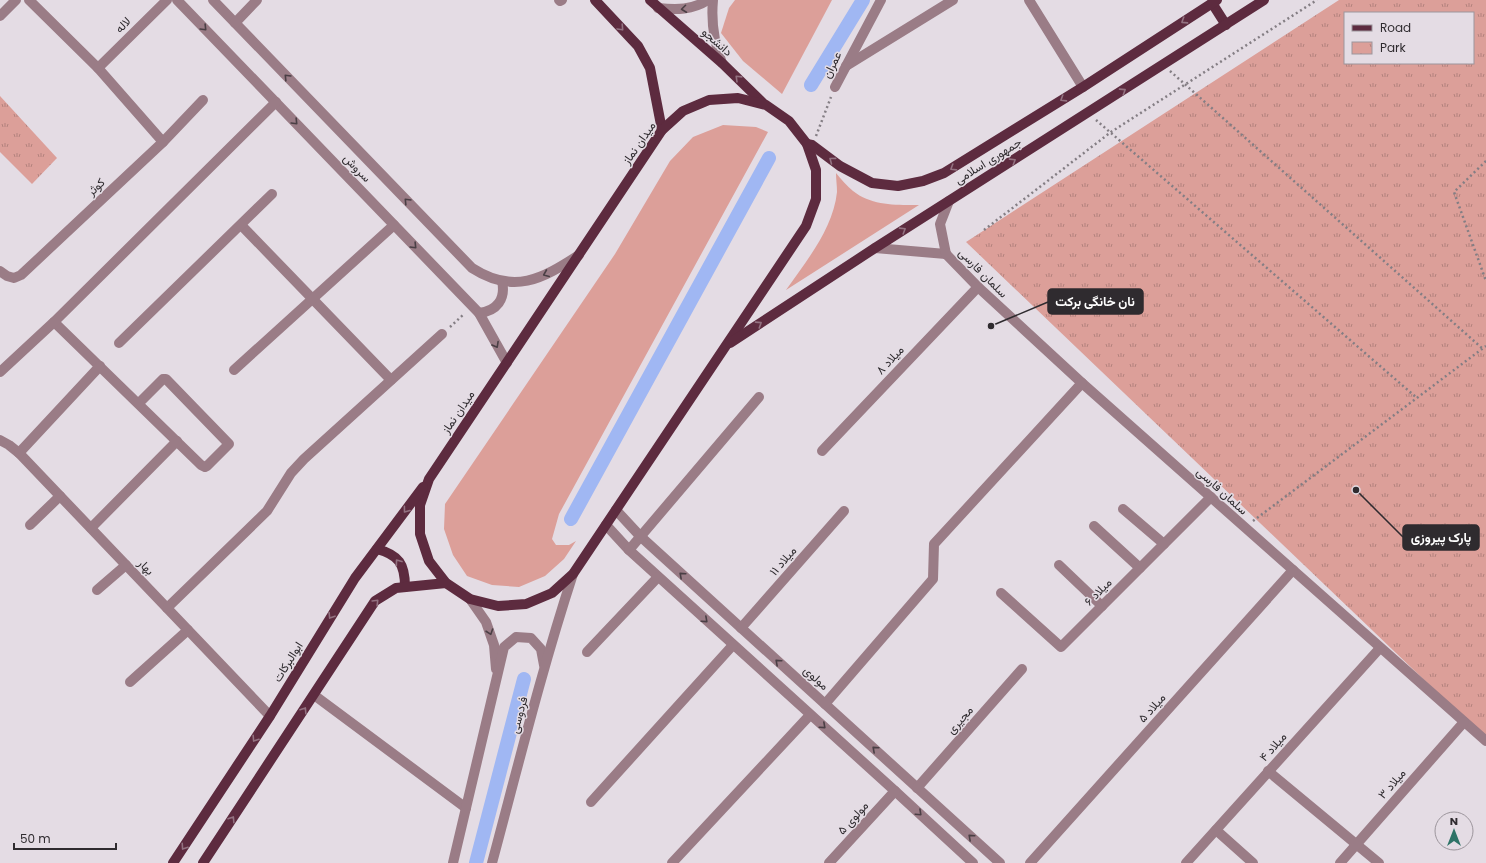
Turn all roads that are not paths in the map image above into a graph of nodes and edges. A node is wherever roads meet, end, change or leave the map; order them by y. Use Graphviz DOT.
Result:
graph roads {
  1 [pos="16,0"];
  2 [pos="29,0"];
  3 [pos="166,0"];
  4 [pos="177,0"];
  5 [pos="213,0"];
  6 [pos="257,0"];
  7 [pos="559,0"];
  8 [pos="562,0"];
  9 [pos="594,0"];
  10 [pos="650,0"];
  11 [pos="708,0"];
  12 [pos="713,0"];
  13 [pos="881,0"];
  14 [pos="953,0"];
  15 [pos="1029,0"];
  16 [pos="1264,0"];
  17 [pos="1214,2"];
  18 [pos="658,8"];
  19 [pos="0,16"];
  20 [pos="234,23"];
  21 [pos="1226,25"];
  22 [pos="722,63"];
  23 [pos="846,66"];
  24 [pos="98,68"];
  25 [pos="836,87"];
  26 [pos="1083,87"];
  27 [pos="203,100"];
  28 [pos="276,102"];
  29 [pos="766,105"];
  30 [pos="662,130"];
  31 [pos="163,142"];
  32 [pos="810,144"];
  33 [pos="272,194"];
  34 [pos="949,201"];
  35 [pos="241,225"];
  36 [pos="394,225"];
  37 [pos="875,248"];
  38 [pos="946,254"];
  39 [pos="579,255"];
  40 [pos="0,271"];
  41 [pos="502,281"];
  42 [pos="978,287"];
  43 [pos="312,298"];
  44 [pos="475,310"];
  45 [pos="54,322"];
  46 [pos="442,334"];
  47 [pos="119,344"];
  48 [pos="726,345"];
  49 [pos="506,363"];
  50 [pos="100,366"];
  51 [pos="234,370"];
  52 [pos="0,372"];
  53 [pos="391,380"];
  54 [pos="1082,383"];
  55 [pos="759,397"];
  56 [pos="139,403"];
  57 [pos="0,440"];
  58 [pos="177,441"];
  59 [pos="822,451"];
  60 [pos="19,453"];
  61 [pos="429,479"];
  62 [pos="60,496"];
  63 [pos="1211,497"];
  64 [pos="1123,509"];
  65 [pos="616,510"];
  66 [pos="844,511"];
  67 [pos="30,525"];
  68 [pos="606,525"];
  69 [pos="1094,526"];
  70 [pos="91,528"];
  71 [pos="640,536"];
  72 [pos="1164,544"];
  73 [pos="377,549"];
  74 [pos="629,550"];
  75 [pos="126,565"];
  76 [pos="1059,565"];
  77 [pos="1140,568"];
  78 [pos="1293,570"];
  79 [pos="573,574"];
  80 [pos="658,577"];
  81 [pos="446,583"];
  82 [pos="404,587"];
  83 [pos="97,590"];
  84 [pos="1001,593"];
  85 [pos="470,599"];
  86 [pos="1102,606"];
  87 [pos="167,608"];
  88 [pos="741,628"];
  89 [pos="188,630"];
  90 [pos="733,645"];
  91 [pos="1380,648"];
  92 [pos="587,652"];
  93 [pos="544,669"];
  94 [pos="1022,670"];
  95 [pos="497,676"];
  96 [pos="130,682"];
  97 [pos="314,694"];
  98 [pos="825,704"];
  99 [pos="810,715"];
  100 [pos="270,716"];
  101 [pos="1464,722"];
  102 [pos="1486,741"];
  103 [pos="1268,771"];
  104 [pos="917,788"];
  105 [pos="895,791"];
  106 [pos="591,802"];
  107 [pos="466,808"];
  108 [pos="1216,830"];
  109 [pos="1356,844"];
  110 [pos="173,863"];
  111 [pos="203,863"];
  112 [pos="453,863"];
  113 [pos="492,863"];
  114 [pos="672,863"];
  115 [pos="829,863"];
  116 [pos="973,863"];
  117 [pos="1000,863"];
  118 [pos="1030,863"];
  119 [pos="1186,863"];
  120 [pos="1253,863"];
  121 [pos="1340,863"];
  122 [pos="1378,863"];
  1 -- 19 [label="street"];
  2 -- 24 [label="street"];
  3 -- 24 [label="street, لاله"];
  4 -- 28 [label="street, سروش, one-way"];
  5 -- 20 [label="street, سروش"];
  6 -- 20 [label="street"];
  7 -- 8 [label="street"];
  9 -- 30 [label="main road, one-way"];
  10 -- 18 [label="main road, دانشجو"];
  11 -- 18 [label="street, one-way"];
  12 -- 22 [label="street"];
  13 -- 23 [label="street, عمران"];
  14 -- 23 [label="street"];
  15 -- 26 [label="street"];
  16 -- 21 [label="main road, جمهوری اسلامی"];
  17 -- 21 [label="main road"];
  17 -- 26 [label="main road, جمهوری اسلامی, one-way"];
  18 -- 22 [label="main road, دانشجو"];
  41 -- 20 [label="street, سروش, one-way"];
  34 -- 21 [label="main road, جمهوری اسلامی, one-way"];
  29 -- 22 [label="main road, دانشجو, one-way"];
  23 -- 25 [label="street, عمران"];
  24 -- 31 [label="street"];
  26 -- 32 [label="main road, جمهوری اسلامی, one-way"];
  27 -- 31 [label="street, کوثر"];
  28 -- 36 [label="street, سروش, one-way"];
  28 -- 45 [label="street"];
  29 -- 30 [label="main road, میدان نماز"];
  29 -- 32 [label="main road, میدان نماز"];
  30 -- 39 [label="main road, میدان نماز"];
  31 -- 40 [label="street, کوثر"];
  32 -- 48 [label="main road, میدان نماز"];
  33 -- 35 [label="street"];
  37 -- 34 [label="main road, جمهوری اسلامی, one-way"];
  34 -- 38 [label="street"];
  35 -- 43 [label="street"];
  35 -- 47 [label="street"];
  36 -- 43 [label="street"];
  36 -- 44 [label="street, سروش, one-way"];
  37 -- 38 [label="street"];
  48 -- 37 [label="main road, جمهوری اسلامی, one-way"];
  38 -- 42 [label="street, سلمان فارسی"];
  39 -- 41 [label="street, سروش, one-way"];
  39 -- 49 [label="main road, میدان نماز"];
  41 -- 44 [label="street"];
  42 -- 54 [label="street, سلمان فارسی"];
  42 -- 59 [label="street, میلاد ۸"];
  43 -- 51 [label="street"];
  43 -- 53 [label="street"];
  44 -- 49 [label="street, سروش, one-way"];
  45 -- 50 [label="street"];
  45 -- 52 [label="street"];
  46 -- 53 [label="street"];
  48 -- 65 [label="main road, میدان نماز"];
  49 -- 61 [label="main road, میدان نماز"];
  50 -- 56 [label="street"];
  50 -- 60 [label="street"];
  53 -- 87 [label="street"];
  54 -- 63 [label="street, سلمان فارسی"];
  54 -- 98 [label="street"];
  55 -- 71 [label="street"];
  56 -- 58 [label="street"];
  56 -- 58 [label="street"];
  57 -- 60 [label="street, بهار"];
  58 -- 70 [label="street"];
  60 -- 62 [label="street, بهار"];
  61 -- 73 [label="main road, ابوالبرکات, one-way"];
  61 -- 81 [label="main road, میدان نماز"];
  62 -- 67 [label="street"];
  62 -- 70 [label="street, بهار"];
  63 -- 72 [label="street, میلاد ۶"];
  63 -- 78 [label="street, سلمان فارسی"];
  64 -- 72 [label="street"];
  65 -- 68 [label="main road, میدان نماز"];
  65 -- 71 [label="street, مولوی"];
  66 -- 88 [label="street, میلاد ۱۱"];
  68 -- 74 [label="street"];
  68 -- 79 [label="main road, میدان نماز"];
  69 -- 77 [label="street"];
  70 -- 75 [label="street, بهار"];
  71 -- 74 [label="street"];
  88 -- 71 [label="street, مولوی, one-way"];
  72 -- 77 [label="street, میلاد ۶"];
  82 -- 73 [label="main road, one-way"];
  73 -- 100 [label="main road, ابوالبرکات, one-way"];
  74 -- 80 [label="street"];
  75 -- 83 [label="street"];
  75 -- 87 [label="street, بهار"];
  76 -- 86 [label="street"];
  77 -- 86 [label="street, میلاد ۶"];
  78 -- 91 [label="street, سلمان فارسی"];
  78 -- 118 [label="street, میلاد ۵"];
  79 -- 85 [label="main road, میدان نماز"];
  79 -- 93 [label="street, فردوسی"];
  80 -- 90 [label="street, one-way"];
  80 -- 92 [label="street"];
  81 -- 82 [label="main road"];
  81 -- 85 [label="main road, میدان نماز"];
  97 -- 82 [label="main road, one-way"];
  84 -- 86 [label="street, میلاد ۶"];
  85 -- 95 [label="street, one-way"];
  87 -- 89 [label="street, بهار"];
  98 -- 88 [label="street, مولوی, one-way"];
  89 -- 96 [label="street"];
  89 -- 100 [label="street, بهار"];
  90 -- 99 [label="street"];
  90 -- 106 [label="street"];
  91 -- 101 [label="street, سلمان فارسی"];
  91 -- 103 [label="street, میلاد ۴"];
  93 -- 95 [label="street"];
  93 -- 113 [label="street, فردوسی"];
  94 -- 104 [label="street, مجیری"];
  95 -- 107 [label="street"];
  97 -- 107 [label="street"];
  111 -- 97 [label="main road, one-way"];
  104 -- 98 [label="street, مولوی, one-way"];
  99 -- 105 [label="street, one-way"];
  99 -- 114 [label="street"];
  100 -- 110 [label="main road, ابوالبرکات, one-way"];
  101 -- 102 [label="street, سلمان فارسی"];
  101 -- 109 [label="street, میلاد ۳"];
  103 -- 108 [label="street, میلاد ۴"];
  103 -- 109 [label="street"];
  117 -- 104 [label="street, مولوی, one-way"];
  105 -- 115 [label="street, مولوی ۵"];
  105 -- 116 [label="street, one-way"];
  107 -- 112 [label="street"];
  108 -- 119 [label="street, میلاد ۴"];
  108 -- 120 [label="street"];
  109 -- 121 [label="street, میلاد ۳"];
  109 -- 122 [label="street"];
}
